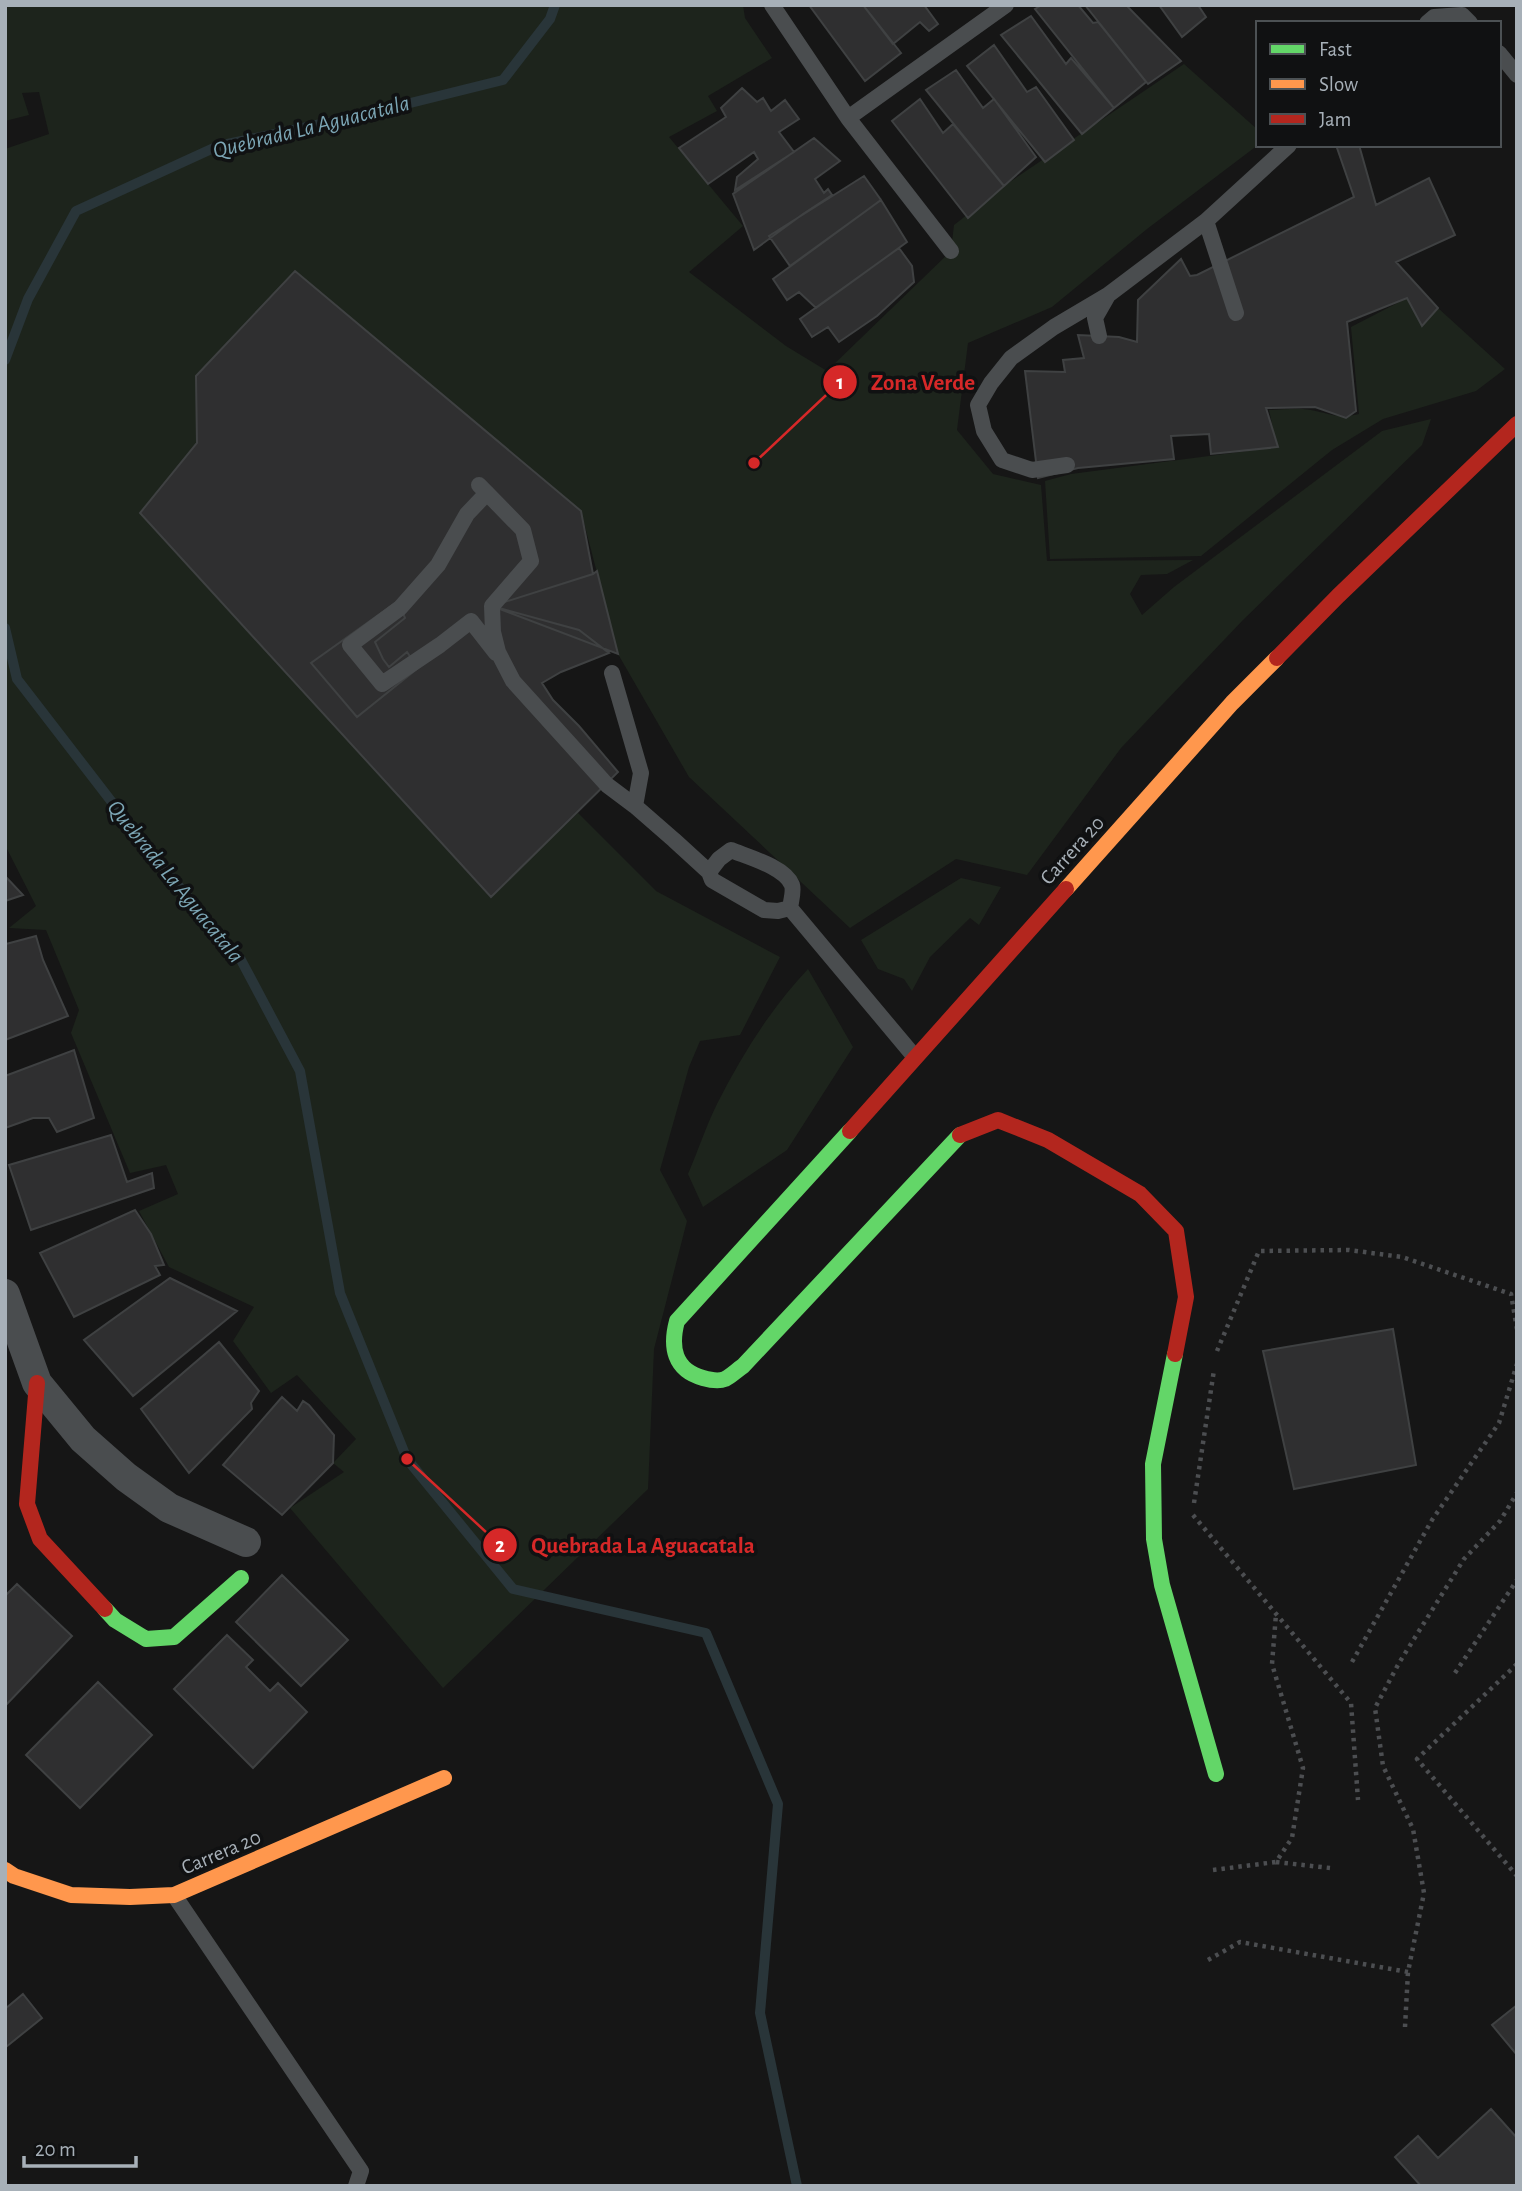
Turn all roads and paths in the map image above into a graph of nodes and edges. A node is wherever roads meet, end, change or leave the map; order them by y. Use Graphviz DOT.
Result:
graph roads {
  1 [pos="772,5"];
  2 [pos="1006,5"];
  3 [pos="1429,21"];
  4 [pos="1468,21"];
  5 [pos="1501,55"];
  6 [pos="1517,75"];
  7 [pos="848,118"];
  8 [pos="1287,147"];
  9 [pos="1206,221"];
  10 [pos="951,251"];
  11 [pos="1108,295"];
  12 [pos="1236,313"];
  13 [pos="1098,336"];
  14 [pos="1517,424"];
  15 [pos="1068,465"];
  16 [pos="503,663"];
  17 [pos="612,673"];
  18 [pos="635,806"];
  19 [pos="709,872"];
  20 [pos="790,908"];
  21 [pos="914,1056"];
  22 [pos="5,1294"];
  23 [pos="1517,1329"];
  24 [pos="1216,1353"];
  25 [pos="1517,1364"];
  26 [pos="1214,1367"];
  27 [pos="37,1383"];
  28 [pos="1517,1493"];
  29 [pos="246,1542"];
  30 [pos="241,1578"];
  31 [pos="1517,1580"];
  32 [pos="1276,1614"];
  33 [pos="1352,1662"];
  34 [pos="1517,1664"];
  35 [pos="1455,1673"];
  36 [pos="1216,1774"];
  37 [pos="444,1778"];
  38 [pos="1358,1800"];
  39 [pos="1276,1862"];
  40 [pos="1330,1868"];
  41 [pos="5,1870"];
  42 [pos="1213,1870"];
  43 [pos="1517,1876"];
  44 [pos="174,1895"];
  45 [pos="1208,1960"];
  46 [pos="1408,1972"];
  47 [pos="1405,2027"];
  48 [pos="356,2186"];
  1 -- 7 [label="lane"];
  2 -- 7 [label="lane"];
  3 -- 4 [label="lane"];
  5 -- 6 [label="lane"];
  7 -- 10 [label="lane"];
  8 -- 9 [label="lane"];
  9 -- 11 [label="lane"];
  9 -- 12 [label="lane"];
  11 -- 13 [label="lane"];
  11 -- 15 [label="lane"];
  14 -- 21 [label="street, Carrera 20"];
  16 -- 16 [label="lane"];
  16 -- 18 [label="lane"];
  17 -- 18 [label="lane"];
  18 -- 19 [label="lane"];
  19 -- 20 [label="lane"];
  19 -- 20 [label="lane"];
  20 -- 21 [label="lane"];
  21 -- 36 [label="street, Carrera 20"];
  22 -- 27 [label="street"];
  23 -- 24 [label="path"];
  25 -- 33 [label="path"];
  26 -- 32 [label="path"];
  27 -- 29 [label="street"];
  27 -- 30 [label="street"];
  28 -- 46 [label="path"];
  31 -- 35 [label="path"];
  32 -- 38 [label="path"];
  32 -- 39 [label="path"];
  34 -- 43 [label="path"];
  37 -- 44 [label="street, Carrera 20"];
  39 -- 40 [label="path"];
  39 -- 42 [label="path"];
  41 -- 44 [label="street, Carrera 20"];
  44 -- 48 [label="lane"];
  45 -- 46 [label="path"];
  46 -- 47 [label="path"];
}
